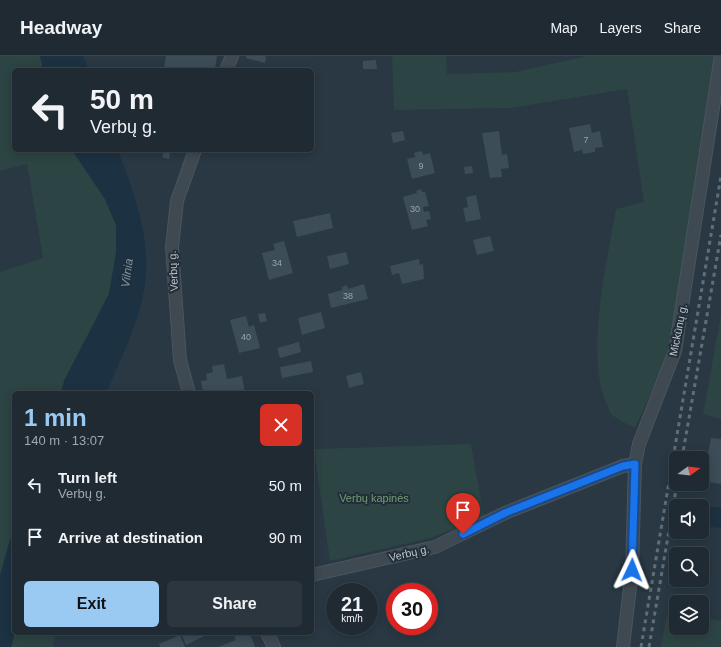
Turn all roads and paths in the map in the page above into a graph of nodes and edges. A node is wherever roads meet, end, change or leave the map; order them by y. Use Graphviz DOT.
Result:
graph roads {
  1 [pos="232,56"];
  2 [pos="721,56"];
  3 [pos="227,68"];
  4 [pos="194,152"];
  5 [pos="188,391"];
  6 [pos="635,464"];
  7 [pos="314,575"];
  8 [pos="268,635"];
  9 [pos="274,647"];
  10 [pos="624,647"];
  1 -- 3 [label="street"];
  2 -- 6 [label="street, Mickūnų g."];
  4 -- 5 [label="street, Verbų g."];
  6 -- 7 [label="street, Verbų g."];
  6 -- 10 [label="street, Mickūnų g."];
  8 -- 9 [label="street"];
}
